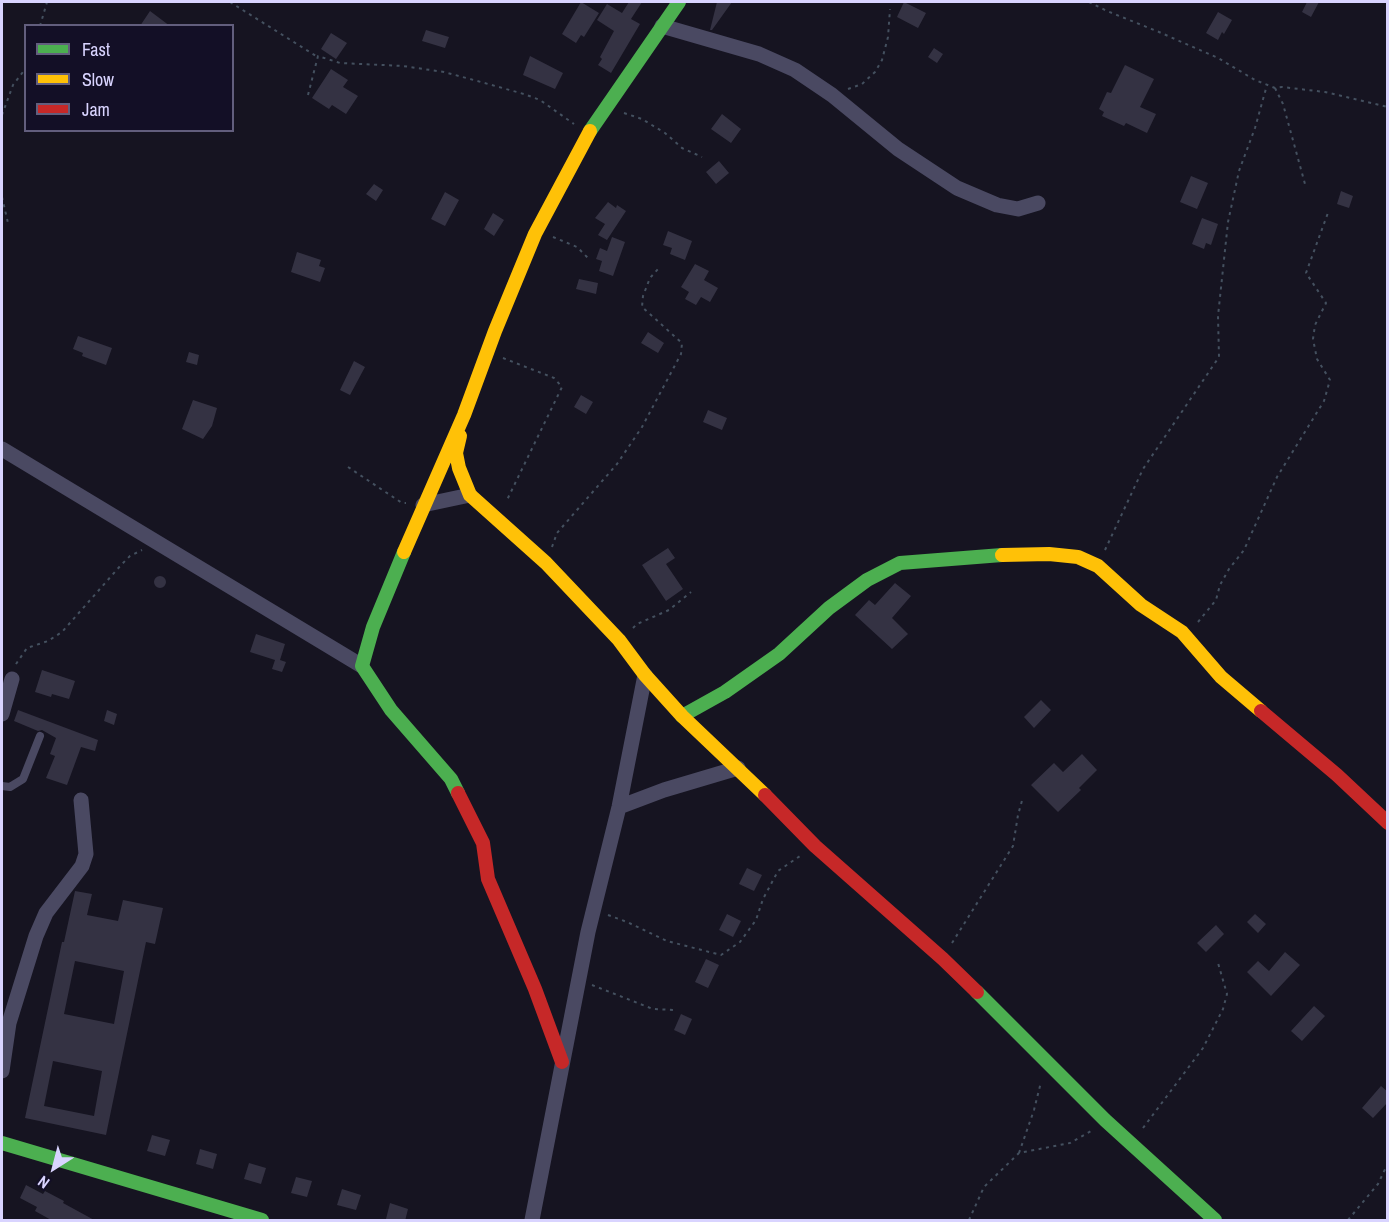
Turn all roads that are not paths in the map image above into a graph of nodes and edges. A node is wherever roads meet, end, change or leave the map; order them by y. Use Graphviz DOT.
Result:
graph roads {
  1 [pos="679,2"];
  2 [pos="662,26"];
  3 [pos="1038,203"];
  4 [pos="464,415"];
  5 [pos="2,449"];
  6 [pos="470,495"];
  7 [pos="423,505"];
  8 [pos="362,666"];
  9 [pos="645,675"];
  10 [pos="12,679"];
  11 [pos="2,714"];
  12 [pos="682,717"];
  13 [pos="40,736"];
  14 [pos="738,768"];
  15 [pos="2,786"];
  16 [pos="81,800"];
  17 [pos="619,807"];
  18 [pos="1388,823"];
  19 [pos="562,1062"];
  20 [pos="2,1071"];
  21 [pos="2,1143"];
  22 [pos="262,1221"];
  23 [pos="532,1221"];
  24 [pos="1215,1221"];
  1 -- 2 [label="street"];
  2 -- 3 [label="street"];
  2 -- 4 [label="street"];
  4 -- 6 [label="street"];
  4 -- 7 [label="street"];
  5 -- 8 [label="street"];
  6 -- 7 [label="street"];
  6 -- 9 [label="street"];
  7 -- 8 [label="street"];
  8 -- 19 [label="street"];
  9 -- 12 [label="street"];
  9 -- 17 [label="street"];
  10 -- 11 [label="street"];
  12 -- 14 [label="street"];
  12 -- 18 [label="street"];
  13 -- 15 [label="lane"];
  14 -- 17 [label="street"];
  14 -- 24 [label="street"];
  16 -- 20 [label="street"];
  17 -- 19 [label="street"];
  19 -- 23 [label="street"];
  21 -- 22 [label="street"];
}
